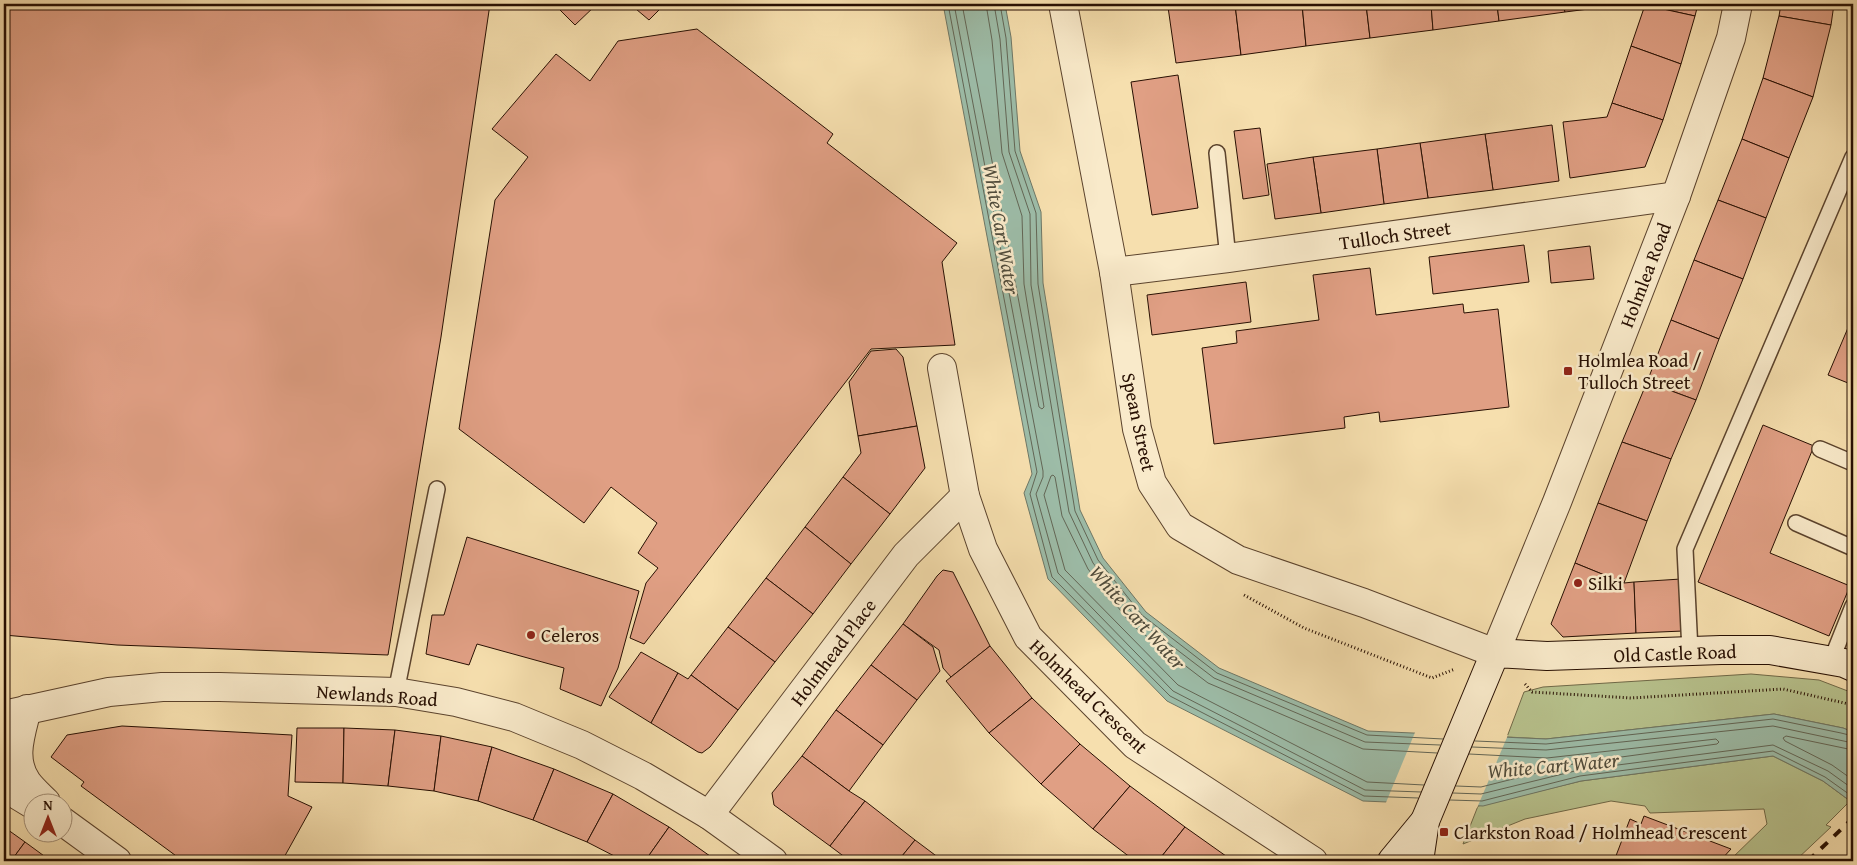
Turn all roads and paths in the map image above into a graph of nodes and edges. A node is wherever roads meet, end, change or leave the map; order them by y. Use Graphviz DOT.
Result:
graph roads {
  1 [pos="1063,4"];
  2 [pos="1738,4"];
  3 [pos="1217,153"];
  4 [pos="1853,157"];
  5 [pos="1676,196"];
  6 [pos="1228,258"];
  7 [pos="1114,272"];
  8 [pos="942,368"];
  9 [pos="1820,450"];
  10 [pos="1853,463"];
  11 [pos="437,490"];
  12 [pos="964,496"];
  13 [pos="1796,524"];
  14 [pos="1853,548"];
  15 [pos="1853,606"];
  16 [pos="1690,651"];
  17 [pos="1495,653"];
  18 [pos="1842,664"];
  19 [pos="396,692"];
  20 [pos="1853,705"];
  21 [pos="15,712"];
  22 [pos="4,787"];
  23 [pos="36,792"];
  24 [pos="22,798"];
  25 [pos="709,815"];
  26 [pos="1425,821"];
  27 [pos="72,828"];
  28 [pos="117,861"];
  29 [pos="773,861"];
  30 [pos="1313,861"];
  31 [pos="1392,861"];
  32 [pos="1419,861"];
  1 -- 7 [label="street, Spean Street"];
  2 -- 5 [label="street, Holmlea Road"];
  3 -- 6 [label="lane"];
  4 -- 16 [label="lane"];
  5 -- 6 [label="street, Tulloch Street"];
  5 -- 17 [label="street, Holmlea Road"];
  6 -- 7 [label="street, Tulloch Street"];
  7 -- 17 [label="street, Spean Street"];
  8 -- 12 [label="street, Holmhead Crescent"];
  9 -- 10 [label="lane"];
  11 -- 19 [label="lane"];
  12 -- 25 [label="street, Holmhead Place"];
  12 -- 30 [label="street, Holmhead Crescent"];
  13 -- 14 [label="lane"];
  15 -- 18 [label="lane"];
  16 -- 17 [label="street, Old Castle Road"];
  16 -- 18 [label="street, Old Castle Road"];
  17 -- 20 [label="path"];
  17 -- 26 [label="street, Holmlea Road"];
  19 -- 21 [label="street, Newlands Road"];
  19 -- 25 [label="street, Newlands Road"];
  21 -- 23 [label="street"];
  22 -- 24 [label="street"];
  25 -- 29 [label="street, Newlands Road"];
  26 -- 31 [label="street"];
  26 -- 32 [label="street"];
  27 -- 28 [label="street"];
}
